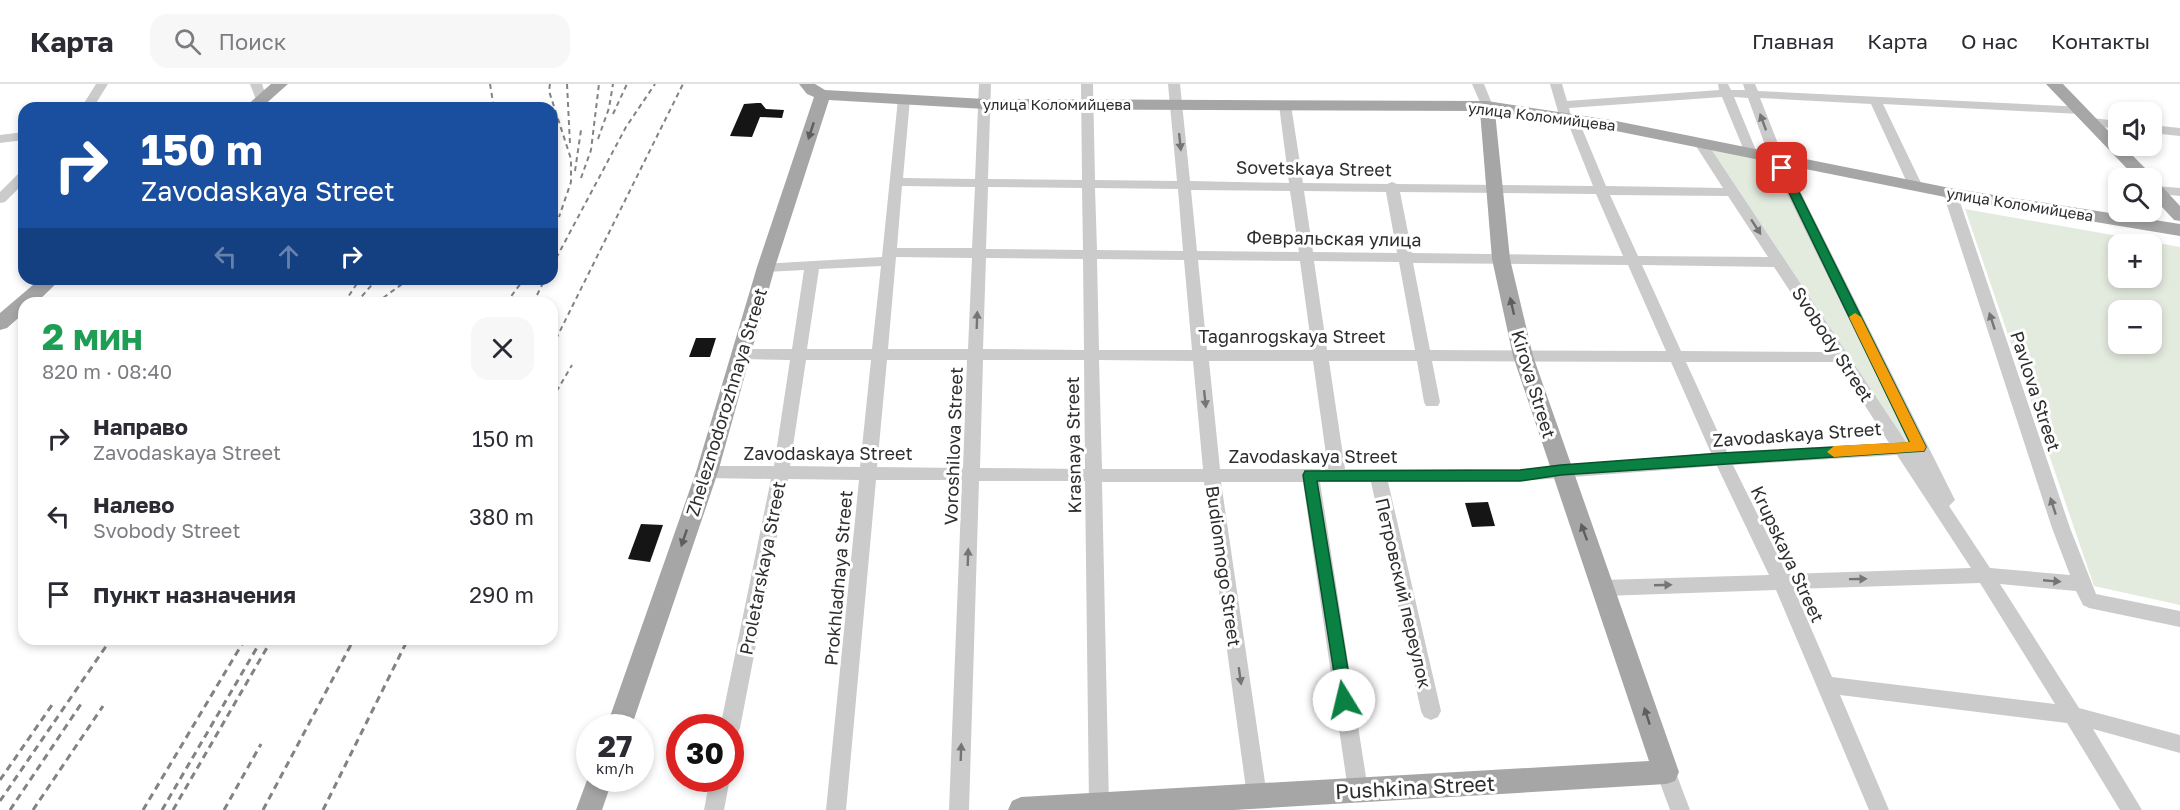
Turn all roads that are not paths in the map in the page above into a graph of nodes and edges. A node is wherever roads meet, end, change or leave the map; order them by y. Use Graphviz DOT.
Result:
graph roads {
  1 [pos="102,84"];
  2 [pos="280,84"];
  3 [pos="985,84"];
  4 [pos="1087,84"];
  5 [pos="1174,84"];
  6 [pos="1478,84"];
  7 [pos="1556,84"];
  8 [pos="2054,84"];
  9 [pos="815,89"];
  10 [pos="1725,89"];
  11 [pos="1751,89"];
  12 [pos="256,97"];
  13 [pos="904,99"];
  14 [pos="1875,100"];
  15 [pos="91,102"];
  16 [pos="985,104"];
  17 [pos="1176,105"];
  18 [pos="1285,105"];
  19 [pos="1087,106"];
  20 [pos="1487,106"];
  21 [pos="1566,114"];
  22 [pos="2086,116"];
  23 [pos="2108,122"];
  24 [pos="2162,130"];
  25 [pos="2180,132"];
  26 [pos="18,136"];
  27 [pos="0,140"];
  28 [pos="1700,142"];
  29 [pos="1751,153"];
  30 [pos="1778,159"];
  31 [pos="2136,168"];
  32 [pos="18,182"];
  33 [pos="896,182"];
  34 [pos="982,182"];
  35 [pos="1088,183"];
  36 [pos="1184,184"];
  37 [pos="1296,185"];
  38 [pos="1392,186"];
  39 [pos="1495,187"];
  40 [pos="1916,187"];
  41 [pos="2162,187"];
  42 [pos="1601,190"];
  43 [pos="1733,192"];
  44 [pos="2180,192"];
  45 [pos="1950,193"];
  46 [pos="2162,196"];
  47 [pos="0,199"];
  48 [pos="2180,216"];
  49 [pos="2180,230"];
  50 [pos="979,253"];
  51 [pos="1089,255"];
  52 [pos="888,256"];
  53 [pos="1191,256"];
  54 [pos="1306,257"];
  55 [pos="1406,258"];
  56 [pos="1501,259"];
  57 [pos="1633,261"];
  58 [pos="1779,262"];
  59 [pos="812,265"];
  60 [pos="766,267"];
  61 [pos="45,285"];
  62 [pos="31,297"];
  63 [pos="18,308"];
  64 [pos="0,323"];
  65 [pos="743,354"];
  66 [pos="801,354"];
  67 [pos="879,354"];
  68 [pos="975,355"];
  69 [pos="1091,355"];
  70 [pos="1200,355"];
  71 [pos="1320,356"];
  72 [pos="1425,356"];
  73 [pos="1523,356"];
  74 [pos="1676,357"];
  75 [pos="1841,357"];
  76 [pos="1432,402"];
  77 [pos="1900,447"];
  78 [pos="1919,447"];
  79 [pos="1722,459"];
  80 [pos="1561,470"];
  81 [pos="707,472"];
  82 [pos="781,473"];
  83 [pos="868,473"];
  84 [pos="971,474"];
  85 [pos="1093,474"];
  86 [pos="1310,475"];
  87 [pos="1337,475"];
  88 [pos="1378,475"];
  89 [pos="1212,476"];
  90 [pos="1985,575"];
  91 [pos="1781,581"];
  92 [pos="1604,588"];
  93 [pos="2086,592"];
  94 [pos="2180,619"];
  95 [pos="1826,685"];
  96 [pos="1431,711"];
  97 [pos="623,714"];
  98 [pos="733,714"];
  99 [pos="2073,715"];
  100 [pos="2180,744"];
  101 [pos="1666,772"];
  102 [pos="1358,790"];
  103 [pos="595,792"];
  104 [pos="717,792"];
  105 [pos="1258,802"];
  106 [pos="1099,805"];
  107 [pos="589,810"];
  108 [pos="714,810"];
  109 [pos="836,810"];
  110 [pos="959,810"];
  111 [pos="1021,810"];
  112 [pos="1680,810"];
  113 [pos="1879,810"];
  114 [pos="2132,810"];
  1 -- 15 [label="street"];
  2 -- 12 [label="main road"];
  3 -- 16 [label="street, Voroshilova Street"];
  4 -- 19 [label="street, Krasnaya Street"];
  5 -- 17 [label="street, Budionnogo Street"];
  6 -- 20 [label="street, Kirova Street"];
  7 -- 21 [label="street, Krupskaya Street"];
  8 -- 22 [label="main road"];
  9 -- 13 [label="main road, улица Коломийцева"];
  9 -- 60 [label="main road, Zheleznodorozhnaya Street, one-way"];
  10 -- 11 [label="street"];
  10 -- 21 [label="street"];
  10 -- 29 [label="street"];
  11 -- 14 [label="street"];
  30 -- 11 [label="street, Svobody Street, one-way"];
  13 -- 16 [label="main road, улица Коломийцева"];
  13 -- 33 [label="street, Prokhladnaya Street"];
  14 -- 22 [label="street"];
  14 -- 40 [label="street"];
  16 -- 19 [label="main road, улица Коломийцева"];
  16 -- 34 [label="street, Voroshilova Street"];
  17 -- 18 [label="main road, улица Коломийцева"];
  17 -- 19 [label="main road, улица Коломийцева"];
  17 -- 36 [label="street, Budionnogo Street, one-way"];
  18 -- 20 [label="main road, улица Коломийцева"];
  18 -- 37 [label="street"];
  19 -- 35 [label="street, Krasnaya Street"];
  20 -- 21 [label="main road, улица Коломийцева"];
  20 -- 39 [label="main road, Kirova Street"];
  21 -- 28 [label="main road, улица Коломийцева"];
  21 -- 42 [label="street, Krupskaya Street"];
  22 -- 23 [label="street"];
  22 -- 31 [label="main road"];
  24 -- 25 [label="street"];
  26 -- 27 [label="street"];
  28 -- 29 [label="main road, улица Коломийцева"];
  28 -- 43 [label="street, Svobody Street"];
  29 -- 30 [label="main road, улица Коломийцева"];
  30 -- 40 [label="main road, улица Коломийцева"];
  30 -- 78 [label="street, Svobody Street"];
  32 -- 47 [label="street"];
  33 -- 34 [label="street, Sovetskaya Street"];
  33 -- 52 [label="street, Prokhladnaya Street"];
  34 -- 35 [label="street, Sovetskaya Street"];
  34 -- 50 [label="street, Voroshilova Street"];
  35 -- 36 [label="street, Sovetskaya Street"];
  35 -- 51 [label="street, Krasnaya Street"];
  36 -- 37 [label="street, Sovetskaya Street"];
  36 -- 53 [label="street, Budionnogo Street"];
  37 -- 38 [label="street, Sovetskaya Street"];
  37 -- 54 [label="street"];
  38 -- 39 [label="street, Sovetskaya Street"];
  38 -- 55 [label="street"];
  39 -- 42 [label="street, Sovetskaya Street"];
  39 -- 56 [label="main road, Kirova Street"];
  40 -- 45 [label="main road, улица Коломийцева"];
  41 -- 44 [label="street"];
  42 -- 43 [label="street, Sovetskaya Street"];
  42 -- 57 [label="street, Krupskaya Street"];
  43 -- 58 [label="street, Svobody Street, one-way"];
  45 -- 49 [label="main road, улица Коломийцева"];
  93 -- 45 [label="street, Pavlova Street, one-way"];
  46 -- 48 [label="main road"];
  50 -- 51 [label="street, Февральская улица"];
  50 -- 52 [label="street, Февральская улица"];
  68 -- 50 [label="street, Voroshilova Street, one-way"];
  51 -- 53 [label="street, Февральская улица"];
  51 -- 69 [label="street, Krasnaya Street"];
  52 -- 59 [label="street, Февральская улица"];
  52 -- 67 [label="street, Prokhladnaya Street"];
  53 -- 54 [label="street, Февральская улица"];
  53 -- 70 [label="street, Budionnogo Street"];
  54 -- 55 [label="street, Февральская улица"];
  54 -- 71 [label="street"];
  55 -- 56 [label="street, Февральская улица"];
  55 -- 72 [label="street"];
  56 -- 57 [label="street, Февральская улица"];
  73 -- 56 [label="main road, Kirova Street, one-way"];
  57 -- 58 [label="street, Февральская улица"];
  57 -- 74 [label="street, Krupskaya Street"];
  58 -- 75 [label="street, Svobody Street"];
  59 -- 60 [label="street, Февральская улица"];
  59 -- 66 [label="street, Proletarskaya Street"];
  60 -- 65 [label="main road, Zheleznodorozhnaya Street"];
  61 -- 62 [label="main road"];
  63 -- 64 [label="main road"];
  65 -- 66 [label="street, Taganrogskaya Street"];
  65 -- 81 [label="main road, Zheleznodorozhnaya Street"];
  66 -- 67 [label="street, Taganrogskaya Street"];
  66 -- 82 [label="street, Proletarskaya Street"];
  67 -- 68 [label="street, Taganrogskaya Street"];
  67 -- 83 [label="street, Prokhladnaya Street"];
  68 -- 69 [label="street, Taganrogskaya Street"];
  68 -- 84 [label="street, Voroshilova Street"];
  69 -- 70 [label="street, Taganrogskaya Street"];
  69 -- 85 [label="street, Krasnaya Street"];
  70 -- 71 [label="street, Taganrogskaya Street"];
  70 -- 89 [label="street, Budionnogo Street, one-way"];
  71 -- 72 [label="street, Taganrogskaya Street"];
  71 -- 87 [label="street"];
  72 -- 73 [label="street, Taganrogskaya Street"];
  72 -- 76 [label="street"];
  73 -- 74 [label="street, Taganrogskaya Street"];
  73 -- 80 [label="main road, Kirova Street"];
  74 -- 75 [label="street, Taganrogskaya Street"];
  74 -- 79 [label="street, Krupskaya Street"];
  75 -- 77 [label="street, Svobody Street"];
  77 -- 78 [label="street, Zavodaskaya Street"];
  77 -- 79 [label="street, Zavodaskaya Street"];
  77 -- 90 [label="street, Svobody Street"];
  78 -- 90 [label="street, Svobody Street"];
  79 -- 80 [label="street, Zavodaskaya Street"];
  79 -- 91 [label="street, Krupskaya Street"];
  80 -- 88 [label="street, Zavodaskaya Street"];
  92 -- 80 [label="main road, Kirova Street, one-way"];
  81 -- 82 [label="street, Zavodaskaya Street"];
  81 -- 97 [label="main road, Zheleznodorozhnaya Street, one-way"];
  82 -- 83 [label="street, Zavodaskaya Street"];
  82 -- 98 [label="street, Proletarskaya Street"];
  83 -- 84 [label="street, Zavodaskaya Street"];
  83 -- 109 [label="street, Prokhladnaya Street"];
  84 -- 85 [label="street, Zavodaskaya Street"];
  110 -- 84 [label="street, Voroshilova Street, one-way"];
  85 -- 89 [label="street, Zavodaskaya Street"];
  85 -- 106 [label="street, Krasnaya Street"];
  86 -- 87 [label="street, Zavodaskaya Street"];
  86 -- 89 [label="street, Zavodaskaya Street"];
  86 -- 102 [label="street"];
  87 -- 88 [label="street, Zavodaskaya Street"];
  88 -- 96 [label="street, Петровский переулок"];
  89 -- 105 [label="street, Budionnogo Street, one-way"];
  91 -- 90 [label="street, one-way"];
  90 -- 93 [label="street, one-way"];
  90 -- 99 [label="street, Svobody Street"];
  92 -- 91 [label="street, one-way"];
  91 -- 95 [label="street, Krupskaya Street"];
  101 -- 92 [label="main road, Kirova Street, one-way"];
  93 -- 94 [label="street"];
  95 -- 99 [label="street"];
  95 -- 113 [label="street, Krupskaya Street"];
  99 -- 100 [label="street"];
  99 -- 114 [label="street, Svobody Street"];
  101 -- 102 [label="main road, Pushkina Street"];
  101 -- 112 [label="street, Kirova Street"];
  102 -- 105 [label="main road, Pushkina Street"];
  103 -- 107 [label="main road"];
  104 -- 108 [label="street"];
  105 -- 106 [label="main road, Pushkina Street"];
  106 -- 111 [label="main road, Pushkina Street"];
}
